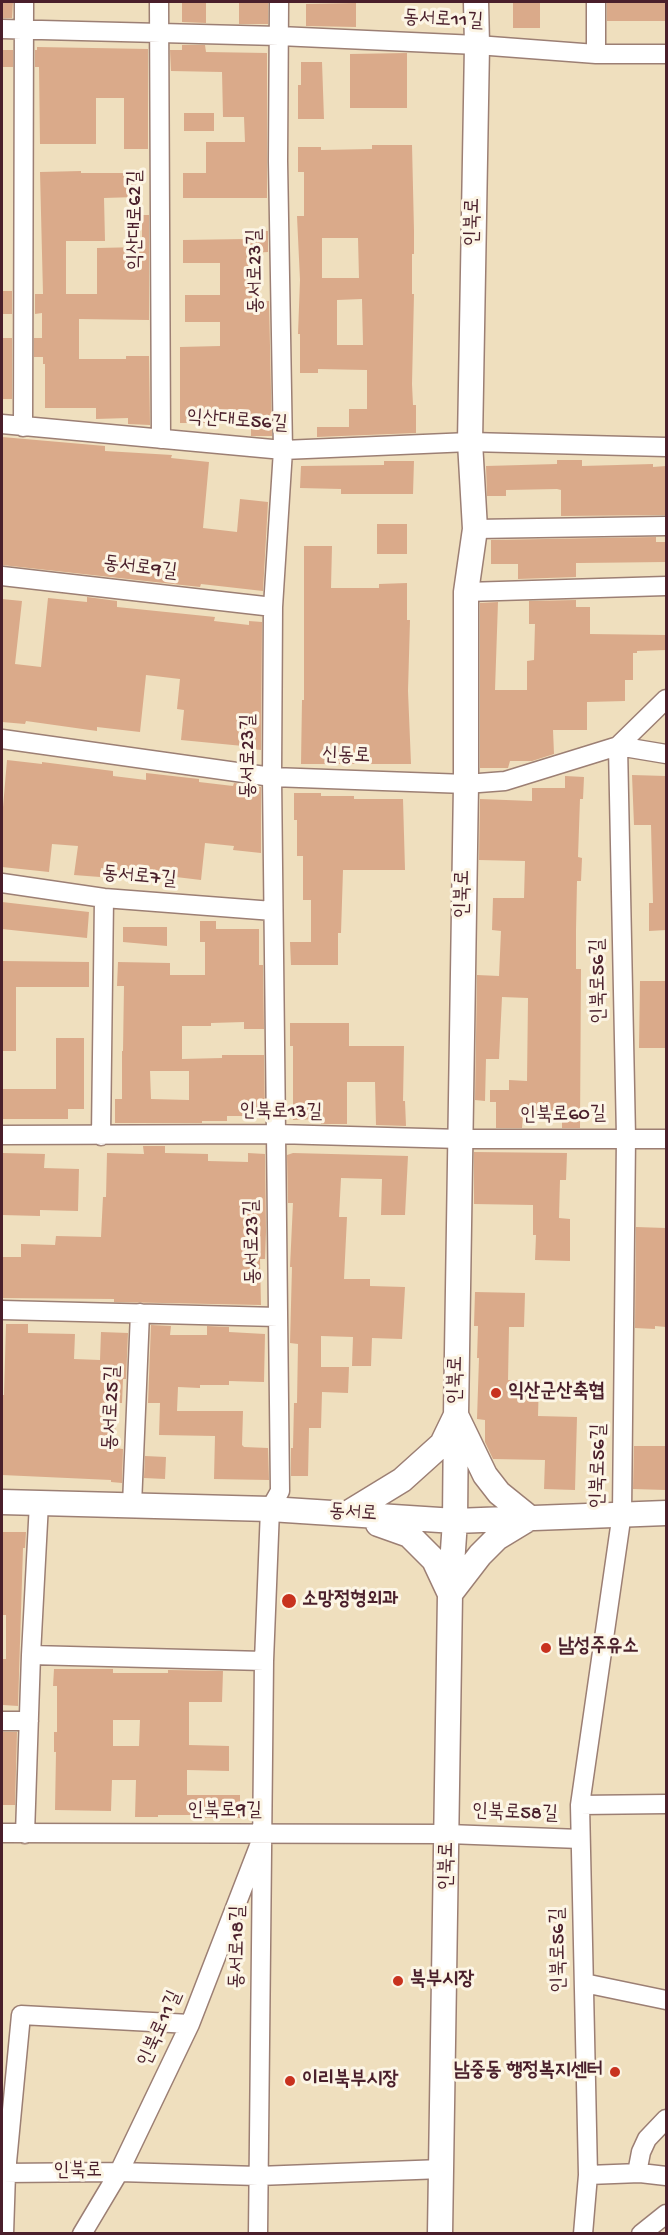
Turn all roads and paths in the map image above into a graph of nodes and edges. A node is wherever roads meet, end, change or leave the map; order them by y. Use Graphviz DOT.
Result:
graph roads {
  1 [pos="24,2"];
  2 [pos="159,2"];
  3 [pos="279,2"];
  4 [pos="476,2"];
  5 [pos="596,2"];
  6 [pos="2,29"];
  7 [pos="23,29"];
  8 [pos="158,34"];
  9 [pos="279,36"];
  10 [pos="477,45"];
  11 [pos="596,54"];
  12 [pos="666,54"];
  13 [pos="2,424"];
  14 [pos="23,427"];
  15 [pos="161,439"];
  16 [pos="471,442"];
  17 [pos="666,447"];
  18 [pos="283,450"];
  19 [pos="666,526"];
  20 [pos="475,529"];
  21 [pos="2,576"];
  22 [pos="666,586"];
  23 [pos="466,592"];
  24 [pos="273,607"];
  25 [pos="666,699"];
  26 [pos="2,739"];
  27 [pos="618,746"];
  28 [pos="666,754"];
  29 [pos="272,777"];
  30 [pos="466,784"];
  31 [pos="2,883"];
  32 [pos="104,898"];
  33 [pos="273,911"];
  34 [pos="276,1134"];
  35 [pos="2,1135"];
  36 [pos="101,1136"];
  37 [pos="626,1137"];
  38 [pos="460,1139"];
  39 [pos="666,1139"];
  40 [pos="2,1310"];
  41 [pos="140,1313"];
  42 [pos="278,1317"];
  43 [pos="456,1415"];
  44 [pos="2,1502"];
  45 [pos="39,1503"];
  46 [pos="132,1505"];
  47 [pos="270,1509"];
  48 [pos="348,1513"];
  49 [pos="622,1513"];
  50 [pos="666,1513"];
  51 [pos="531,1518"];
  52 [pos="454,1521"];
  53 [pos="450,1594"];
  54 [pos="31,1655"];
  55 [pos="264,1660"];
  56 [pos="2,1721"];
  57 [pos="29,1721"];
  58 [pos="666,1804"];
  59 [pos="580,1805"];
  60 [pos="2,1833"];
  61 [pos="25,1834"];
  62 [pos="448,1834"];
  63 [pos="263,1835"];
  64 [pos="580,1839"];
  65 [pos="584,1983"];
  66 [pos="666,2000"];
  67 [pos="190,2025"];
  68 [pos="666,2119"];
  69 [pos="442,2169"];
  70 [pos="118,2172"];
  71 [pos="4,2173"];
  72 [pos="637,2174"];
  73 [pos="588,2175"];
  74 [pos="258,2176"];
  75 [pos="666,2176"];
  76 [pos="666,2214"];
  77 [pos="4,2234"];
  78 [pos="82,2234"];
  79 [pos="258,2234"];
  80 [pos="440,2234"];
  81 [pos="583,2234"];
  82 [pos="640,2234"];
  1 -- 7 [label="street"];
  2 -- 8 [label="street, 익산대로62길"];
  3 -- 9 [label="street, 동서로23길"];
  4 -- 10 [label="street, 인북로"];
  5 -- 11 [label="street"];
  6 -- 7 [label="street, 동서로11길"];
  7 -- 8 [label="street, 동서로11길"];
  7 -- 14 [label="street"];
  8 -- 9 [label="street, 동서로11길"];
  8 -- 15 [label="street, 익산대로62길"];
  9 -- 10 [label="street, 동서로11길"];
  9 -- 18 [label="street, 동서로23길"];
  10 -- 11 [label="street, 동서로11길"];
  10 -- 16 [label="street, 인북로"];
  11 -- 12 [label="street, 동서로11길"];
  13 -- 14 [label="street, 익산대로56길"];
  14 -- 15 [label="street, 익산대로56길"];
  15 -- 18 [label="street, 익산대로56길"];
  16 -- 17 [label="street"];
  16 -- 18 [label="street, 익산대로56길"];
  16 -- 20 [label="street, 인북로"];
  18 -- 24 [label="street, 동서로23길"];
  19 -- 20 [label="street"];
  20 -- 23 [label="street, 인북로"];
  21 -- 24 [label="street, 동서로9길"];
  22 -- 23 [label="street"];
  23 -- 30 [label="street, 인북로"];
  24 -- 29 [label="street, 동서로23길"];
  25 -- 27 [label="street, 신동로"];
  26 -- 29 [label="street, 신동로"];
  27 -- 28 [label="street"];
  27 -- 30 [label="street, 신동로"];
  27 -- 37 [label="street, 인북로56길"];
  29 -- 30 [label="street, 신동로"];
  29 -- 33 [label="street, 동서로23길"];
  30 -- 38 [label="street, 인북로"];
  31 -- 32 [label="street, 동서로7길"];
  32 -- 33 [label="street, 동서로7길"];
  32 -- 36 [label="street"];
  33 -- 34 [label="street, 동서로23길"];
  34 -- 36 [label="street, 인북로13길"];
  34 -- 38 [label="street, 인북로13길"];
  34 -- 42 [label="street, 동서로23길"];
  35 -- 36 [label="street, 인북로13길"];
  37 -- 38 [label="street, 인북로60길"];
  37 -- 39 [label="street, 인북로60길"];
  37 -- 49 [label="street, 인북로56길"];
  38 -- 43 [label="street, 인북로"];
  40 -- 41 [label="street"];
  41 -- 42 [label="street"];
  41 -- 46 [label="street, 동서로25길"];
  42 -- 47 [label="street, 동서로23길"];
  43 -- 48 [label="street"];
  43 -- 51 [label="street"];
  43 -- 52 [label="street, 인북로"];
  44 -- 45 [label="street, 동서로"];
  45 -- 46 [label="street, 동서로"];
  45 -- 54 [label="street"];
  46 -- 47 [label="street, 동서로"];
  47 -- 48 [label="street, 동서로"];
  47 -- 55 [label="street, 동서로18길"];
  48 -- 52 [label="street, 동서로"];
  48 -- 53 [label="street"];
  49 -- 50 [label="street, 동서로"];
  49 -- 51 [label="street, 동서로"];
  49 -- 59 [label="street, 인북로56길"];
  51 -- 52 [label="street, 동서로"];
  51 -- 53 [label="street"];
  52 -- 53 [label="street, 인북로"];
  53 -- 62 [label="street, 인북로"];
  54 -- 55 [label="street"];
  54 -- 57 [label="street"];
  55 -- 63 [label="street, 동서로18길"];
  56 -- 57 [label="street"];
  57 -- 61 [label="street"];
  58 -- 59 [label="street, 인북로58길"];
  59 -- 64 [label="street, 인북로56길"];
  60 -- 61 [label="street, 인북로9길"];
  61 -- 63 [label="street, 인북로9길"];
  62 -- 63 [label="street, 인북로9길"];
  62 -- 64 [label="street, 인북로58길"];
  62 -- 69 [label="street, 인북로"];
  63 -- 67 [label="street, 인북로11길"];
  63 -- 74 [label="street, 동서로18길"];
  64 -- 65 [label="street, 인북로56길"];
  65 -- 66 [label="street"];
  65 -- 73 [label="street, 인북로56길"];
  67 -- 70 [label="street, 인북로11길"];
  67 -- 71 [label="street"];
  68 -- 72 [label="street"];
  69 -- 74 [label="street, 인북로"];
  69 -- 80 [label="street, 인북로"];
  70 -- 71 [label="street, 인북로"];
  70 -- 74 [label="street, 인북로"];
  70 -- 78 [label="street, 인북로11길"];
  71 -- 77 [label="street"];
  72 -- 73 [label="street"];
  72 -- 75 [label="street"];
  73 -- 81 [label="street, 인북로56길"];
  74 -- 79 [label="street, 동서로18길"];
  76 -- 82 [label="street"];
}
